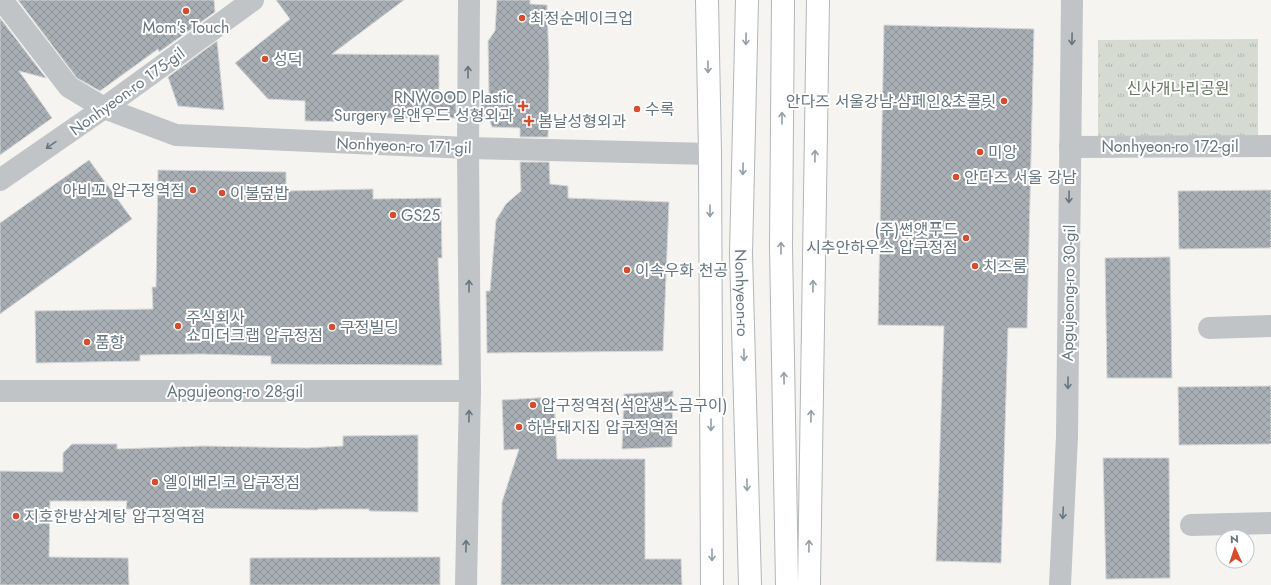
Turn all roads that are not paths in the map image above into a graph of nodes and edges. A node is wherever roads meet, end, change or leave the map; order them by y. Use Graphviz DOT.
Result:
graph roads {
  1 [pos="2,0"];
  2 [pos="253,0"];
  3 [pos="469,0"];
  4 [pos="707,0"];
  5 [pos="747,0"];
  6 [pos="783,0"];
  7 [pos="818,0"];
  8 [pos="1072,0"];
  9 [pos="104,108"];
  10 [pos="1271,146"];
  11 [pos="1070,147"];
  12 [pos="468,148"];
  13 [pos="710,154"];
  14 [pos="0,180"];
  15 [pos="1271,326"];
  16 [pos="1209,328"];
  17 [pos="0,391"];
  18 [pos="470,391"];
  19 [pos="1271,523"];
  20 [pos="1191,525"];
  21 [pos="466,585"];
  22 [pos="712,585"];
  23 [pos="750,585"];
  24 [pos="787,585"];
  25 [pos="808,585"];
  26 [pos="1060,585"];
  1 -- 9 [label="street, Nonhyeon-ro 171-gil"];
  2 -- 9 [label="street, Nonhyeon-ro 175-gil"];
  12 -- 3 [label="street, one-way"];
  4 -- 13 [label="main road, Nonhyeon-ro, one-way"];
  5 -- 23 [label="main road, Nonhyeon-ro, one-way"];
  24 -- 6 [label="main road, one-way"];
  25 -- 7 [label="main road, one-way"];
  8 -- 11 [label="street, Apgujeong-ro 30-gil, one-way"];
  9 -- 12 [label="street, Nonhyeon-ro 171-gil"];
  9 -- 14 [label="street, Nonhyeon-ro 175-gil, one-way"];
  10 -- 11 [label="street, Nonhyeon-ro 172-gil"];
  11 -- 26 [label="street, Apgujeong-ro 30-gil, one-way"];
  12 -- 13 [label="street, Nonhyeon-ro 171-gil"];
  18 -- 12 [label="street, one-way"];
  13 -- 22 [label="main road, Nonhyeon-ro, one-way"];
  15 -- 16 [label="street"];
  17 -- 18 [label="street, Apgujeong-ro 28-gil"];
  21 -- 18 [label="street, one-way"];
  19 -- 20 [label="street"];
}
